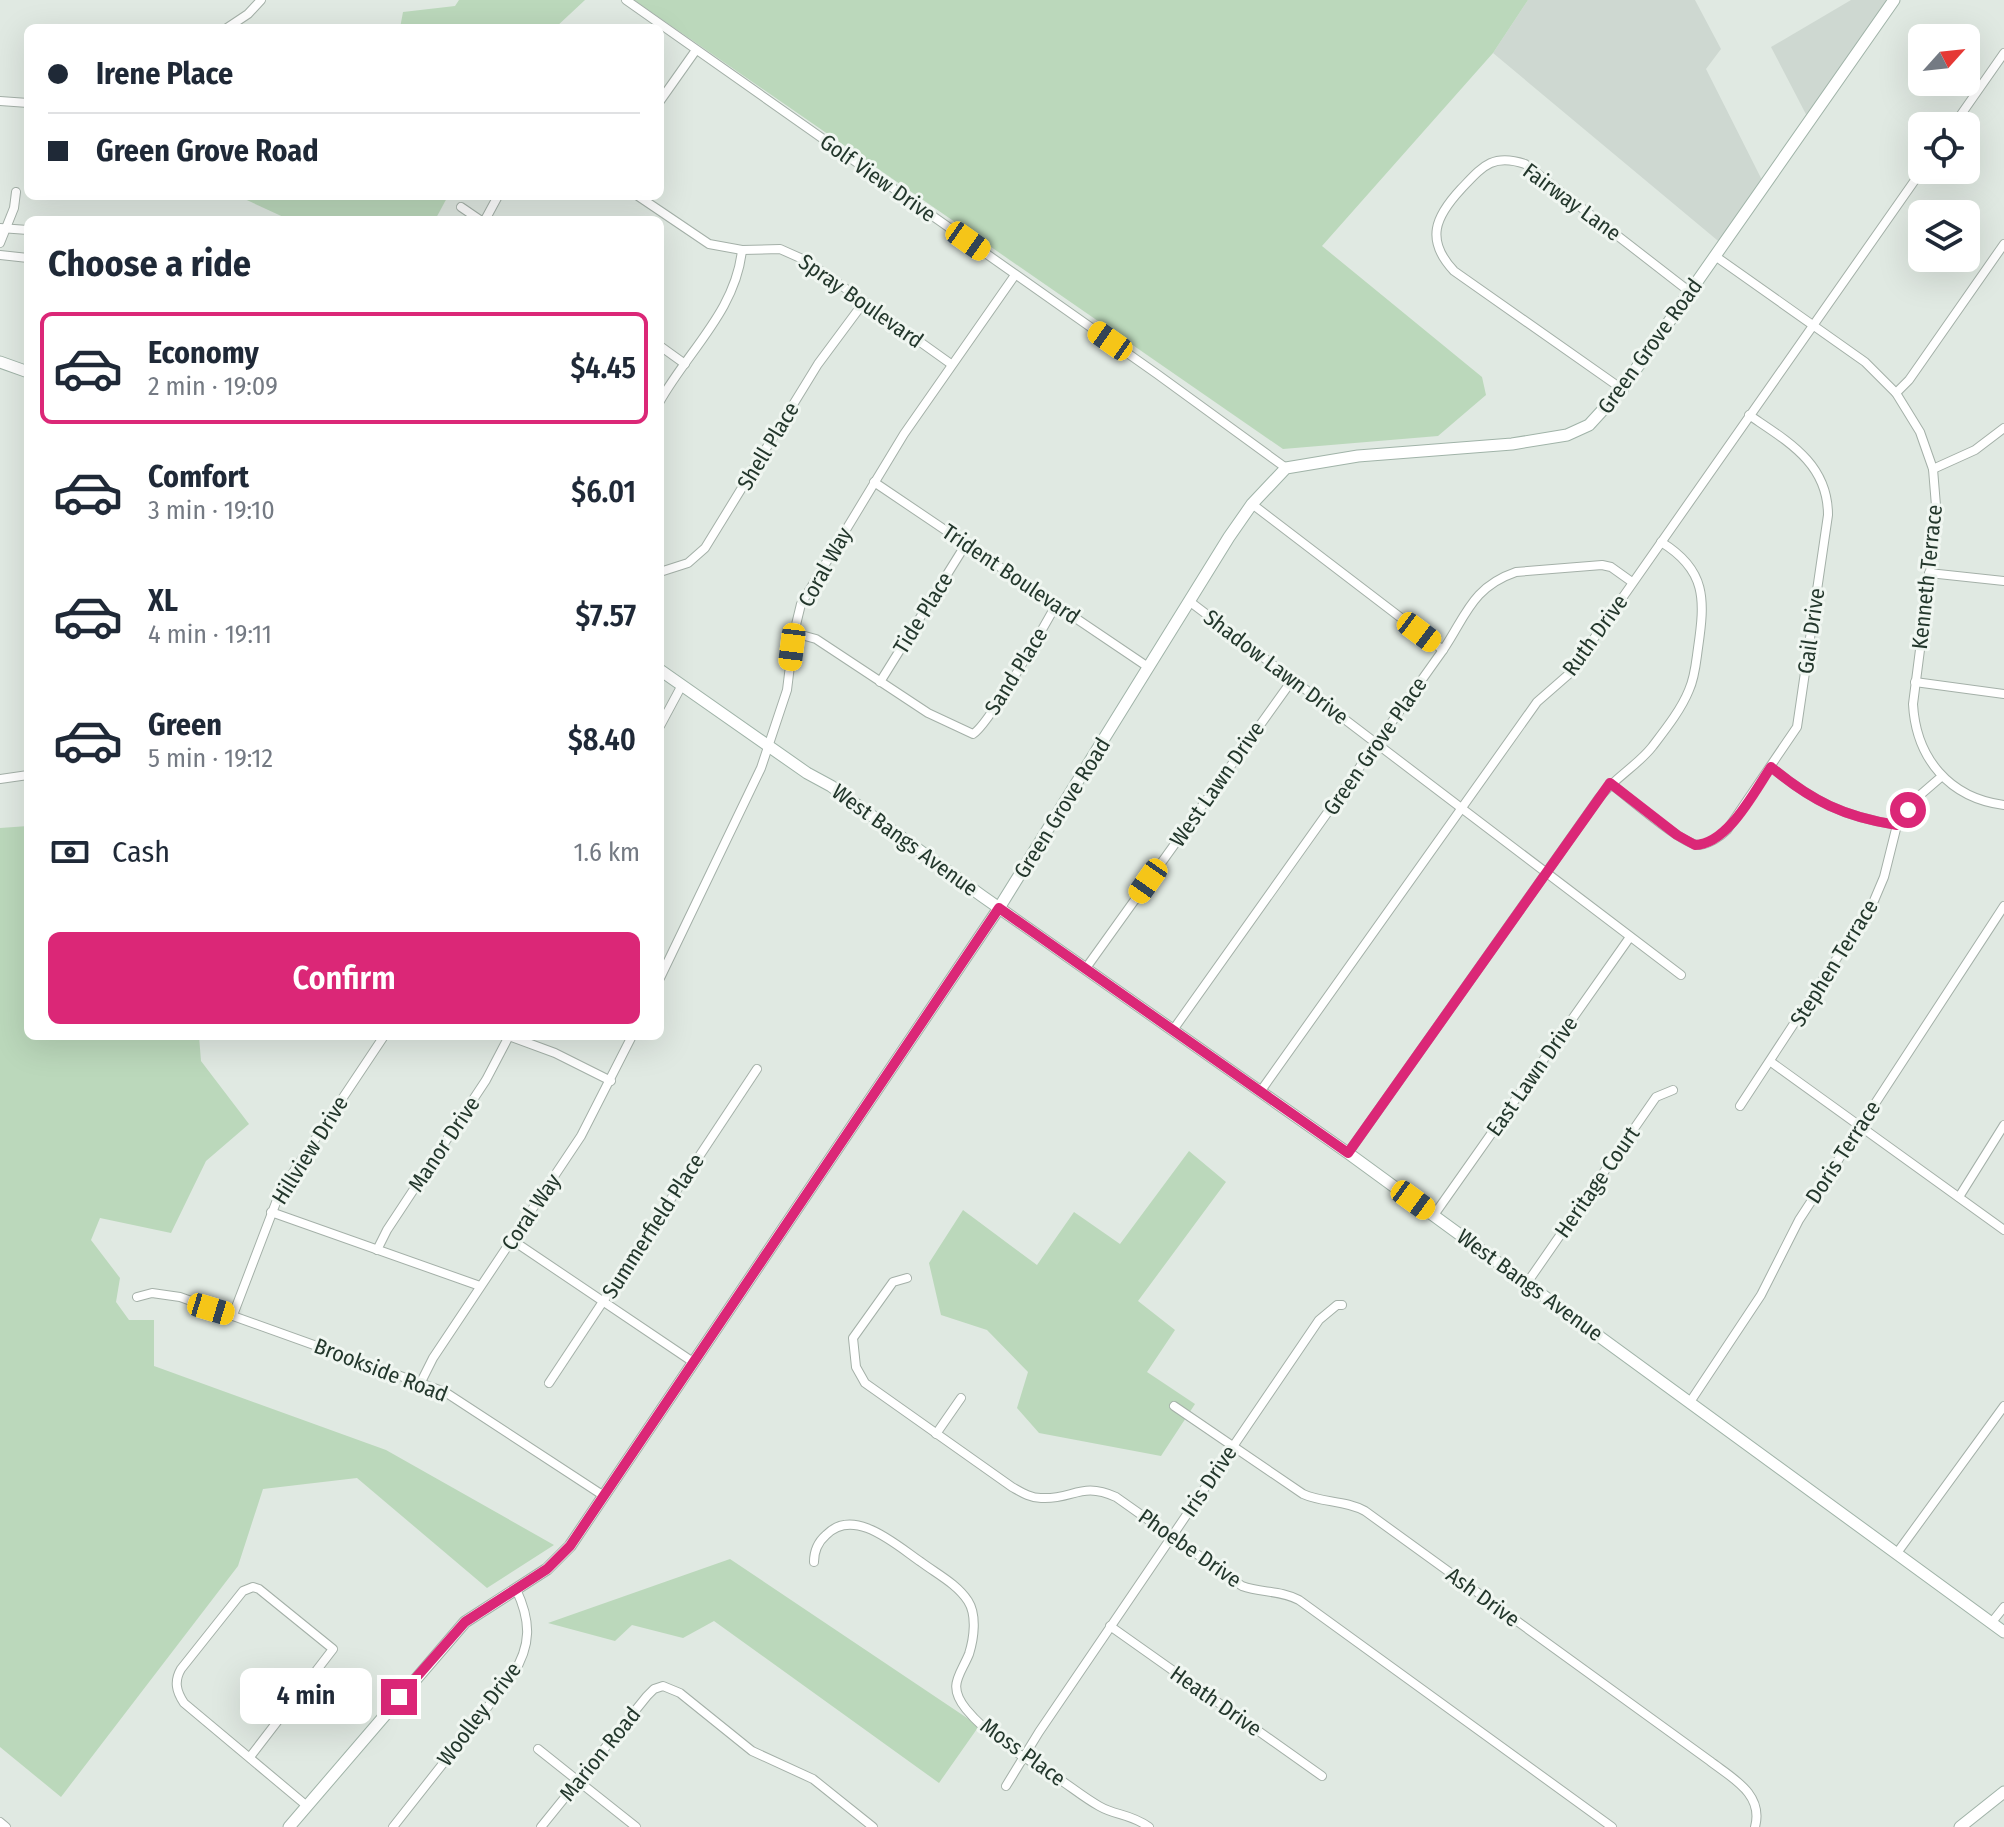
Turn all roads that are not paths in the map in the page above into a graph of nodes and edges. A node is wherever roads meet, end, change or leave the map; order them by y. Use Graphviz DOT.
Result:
graph roads {
  1 [pos="261,0"];
  2 [pos="626,0"];
  3 [pos="1894,0"];
  4 [pos="233,24"];
  5 [pos="660,24"];
  6 [pos="664,27"];
  7 [pos="696,50"];
  8 [pos="2004,53"];
  9 [pos="664,95"];
  10 [pos="0,101"];
  11 [pos="24,103"];
  12 [pos="1963,112"];
  13 [pos="1912,184"];
  14 [pos="16,192"];
  15 [pos="644,200"];
  16 [pos="461,207"];
  17 [pos="476,216"];
  18 [pos="4,228"];
  19 [pos="24,230"];
  20 [pos="0,243"];
  21 [pos="2004,244"];
  22 [pos="742,250"];
  23 [pos="0,255"];
  24 [pos="1715,256"];
  25 [pos="24,258"];
  26 [pos="1015,275"];
  27 [pos="1690,292"];
  28 [pos="864,302"];
  29 [pos="1813,325"];
  30 [pos="664,349"];
  31 [pos="0,362"];
  32 [pos="685,364"];
  33 [pos="951,364"];
  34 [pos="24,371"];
  35 [pos="1622,389"];
  36 [pos="1896,393"];
  37 [pos="664,395"];
  38 [pos="1749,415"];
  39 [pos="2004,428"];
  40 [pos="1286,468"];
  41 [pos="1933,469"];
  42 [pos="874,482"];
  43 [pos="1252,504"];
  44 [pos="1661,542"];
  45 [pos="966,544"];
  46 [pos="664,571"];
  47 [pos="1929,573"];
  48 [pos="2004,581"];
  49 [pos="1632,582"];
  50 [pos="1189,601"];
  51 [pos="1056,605"];
  52 [pos="794,633"];
  53 [pos="1443,650"];
  54 [pos="1148,667"];
  55 [pos="664,673"];
  56 [pos="1293,679"];
  57 [pos="880,682"];
  58 [pos="1915,682"];
  59 [pos="682,685"];
  60 [pos="2004,694"];
  61 [pos="664,719"];
  62 [pos="1377,743"];
  63 [pos="769,746"];
  64 [pos="1771,767"];
  65 [pos="24,776"];
  66 [pos="1941,777"];
  67 [pos="0,779"];
  68 [pos="1610,783"];
  69 [pos="2004,805"];
  70 [pos="1462,808"];
  71 [pos="1897,825"];
  72 [pos="1546,873"];
  73 [pos="2004,906"];
  74 [pos="999,908"];
  75 [pos="1630,937"];
  76 [pos="1086,968"];
  77 [pos="664,970"];
  78 [pos="1681,975"];
  79 [pos="1173,1030"];
  80 [pos="381,1040"];
  81 [pos="507,1040"];
  82 [pos="520,1040"];
  83 [pos="630,1040"];
  84 [pos="1771,1062"];
  85 [pos="757,1069"];
  86 [pos="611,1081"];
  87 [pos="1673,1090"];
  88 [pos="1260,1092"];
  89 [pos="1740,1106"];
  90 [pos="2004,1125"];
  91 [pos="1860,1126"];
  92 [pos="1348,1153"];
  93 [pos="1959,1197"];
  94 [pos="271,1212"];
  95 [pos="1434,1215"];
  96 [pos="2004,1230"];
  97 [pos="512,1240"];
  98 [pos="377,1250"];
  99 [pos="907,1278"];
  100 [pos="1527,1283"];
  101 [pos="480,1286"];
  102 [pos="137,1297"];
  103 [pos="603,1302"];
  104 [pos="1342,1305"];
  105 [pos="233,1315"];
  106 [pos="693,1362"];
  107 [pos="421,1382"];
  108 [pos="549,1383"];
  109 [pos="961,1398"];
  110 [pos="1690,1402"];
  111 [pos="1174,1406"];
  112 [pos="2004,1406"];
  113 [pos="936,1434"];
  114 [pos="1234,1445"];
  115 [pos="604,1496"];
  116 [pos="1172,1536"];
  117 [pos="1897,1553"];
  118 [pos="814,1562"];
  119 [pos="516,1589"];
  120 [pos="2004,1607"];
  121 [pos="1992,1622"];
  122 [pos="1110,1626"];
  123 [pos="2004,1632"];
  124 [pos="538,1749"];
  125 [pos="1024,1756"];
  126 [pos="250,1757"];
  127 [pos="1322,1776"];
  128 [pos="578,1781"];
  129 [pos="1006,1786"];
  130 [pos="2002,1797"];
  131 [pos="307,1806"];
  132 [pos="0,1822"];
  133 [pos="6,1827"];
  134 [pos="289,1827"];
  135 [pos="393,1827"];
  136 [pos="541,1827"];
  137 [pos="636,1827"];
  138 [pos="873,1827"];
  139 [pos="1149,1827"];
  140 [pos="1612,1827"];
  141 [pos="1755,1827"];
  142 [pos="1960,1827"];
  1 -- 4 [label="street"];
  2 -- 5 [label="street, Golf View Drive"];
  3 -- 24 [label="street, Green Grove Road"];
  6 -- 7 [label="street, Golf View Drive"];
  7 -- 9 [label="street"];
  7 -- 26 [label="street, Golf View Drive"];
  8 -- 12 [label="street"];
  10 -- 11 [label="street"];
  13 -- 29 [label="street, Ruth Drive"];
  14 -- 18 [label="street"];
  15 -- 22 [label="street, Spray Boulevard"];
  16 -- 17 [label="street"];
  18 -- 19 [label="street"];
  18 -- 20 [label="street"];
  21 -- 36 [label="street"];
  22 -- 28 [label="street, Spray Boulevard"];
  22 -- 32 [label="street"];
  23 -- 25 [label="street"];
  24 -- 27 [label="street, Green Grove Road"];
  24 -- 29 [label="street, Kenneth Terrace"];
  26 -- 33 [label="street, Coral Way"];
  26 -- 40 [label="street, Golf View Drive"];
  27 -- 35 [label="street, Green Grove Road"];
  27 -- 35 [label="street, Fairway Lane"];
  28 -- 33 [label="street, Spray Boulevard"];
  28 -- 46 [label="street, Shell Place"];
  29 -- 36 [label="street, Kenneth Terrace"];
  29 -- 38 [label="street, Ruth Drive"];
  30 -- 32 [label="street"];
  31 -- 34 [label="street"];
  32 -- 37 [label="street"];
  33 -- 42 [label="street, Coral Way"];
  35 -- 40 [label="street, Green Grove Road"];
  36 -- 41 [label="street, Kenneth Terrace"];
  38 -- 44 [label="street, Ruth Drive"];
  38 -- 64 [label="street, Gail Drive"];
  39 -- 41 [label="street"];
  40 -- 43 [label="street, Green Grove Road"];
  41 -- 47 [label="street, Kenneth Terrace"];
  42 -- 45 [label="street, Trident Boulevard"];
  42 -- 52 [label="street, Coral Way"];
  43 -- 50 [label="street, Green Grove Road"];
  43 -- 53 [label="street"];
  44 -- 49 [label="street, Ruth Drive"];
  44 -- 68 [label="street"];
  45 -- 51 [label="street, Trident Boulevard"];
  45 -- 57 [label="street, Tide Place"];
  47 -- 48 [label="street"];
  47 -- 58 [label="street, Kenneth Terrace"];
  49 -- 53 [label="street, Green Grove Place"];
  49 -- 70 [label="street, Ruth Drive"];
  50 -- 54 [label="street, Green Grove Road"];
  50 -- 56 [label="street, Shadow Lawn Drive"];
  51 -- 54 [label="street, Trident Boulevard"];
  51 -- 57 [label="street, Sand Place"];
  52 -- 57 [label="street"];
  52 -- 63 [label="street, Coral Way"];
  53 -- 62 [label="street, Green Grove Place"];
  54 -- 74 [label="street, Green Grove Road"];
  55 -- 59 [label="street, West Bangs Avenue"];
  56 -- 62 [label="street, Shadow Lawn Drive"];
  56 -- 76 [label="street, West Lawn Drive"];
  58 -- 60 [label="street"];
  58 -- 66 [label="street, Kenneth Terrace"];
  59 -- 61 [label="street"];
  59 -- 63 [label="street, West Bangs Avenue"];
  62 -- 70 [label="street, Shadow Lawn Drive"];
  62 -- 79 [label="street, Green Grove Place"];
  63 -- 74 [label="street, West Bangs Avenue"];
  63 -- 77 [label="street, Coral Way"];
  64 -- 68 [label="street, Gail Drive"];
  64 -- 71 [label="street"];
  65 -- 67 [label="street"];
  66 -- 69 [label="street, Kenneth Terrace"];
  66 -- 71 [label="street, Stephen Terrace"];
  68 -- 72 [label="street"];
  70 -- 72 [label="street, Shadow Lawn Drive"];
  70 -- 88 [label="street, Ruth Drive"];
  71 -- 84 [label="street, Stephen Terrace"];
  72 -- 75 [label="street, Shadow Lawn Drive"];
  72 -- 92 [label="street"];
  73 -- 91 [label="street, Doris Terrace"];
  74 -- 76 [label="street, West Bangs Avenue"];
  74 -- 106 [label="street, Green Grove Road"];
  75 -- 78 [label="street, Shadow Lawn Drive"];
  75 -- 95 [label="street, East Lawn Drive"];
  76 -- 79 [label="street, West Bangs Avenue"];
  79 -- 88 [label="street, West Bangs Avenue"];
  80 -- 94 [label="street, Hillview Drive"];
  81 -- 98 [label="street, Manor Drive"];
  82 -- 86 [label="street"];
  83 -- 86 [label="street, Coral Way"];
  84 -- 89 [label="street, Stephen Terrace"];
  84 -- 91 [label="street"];
  85 -- 103 [label="street, Summerfield Place"];
  86 -- 97 [label="street, Coral Way"];
  87 -- 100 [label="street, Heritage Court"];
  88 -- 92 [label="street, West Bangs Avenue"];
  90 -- 93 [label="street"];
  91 -- 93 [label="street"];
  91 -- 110 [label="street, Doris Terrace"];
  92 -- 95 [label="street, West Bangs Avenue"];
  93 -- 96 [label="street"];
  94 -- 98 [label="street"];
  94 -- 105 [label="street, Hillview Drive"];
  95 -- 100 [label="street, West Bangs Avenue"];
  97 -- 101 [label="street, Coral Way"];
  97 -- 103 [label="street"];
  98 -- 101 [label="street"];
  99 -- 113 [label="street, Phoebe Drive"];
  100 -- 110 [label="street, West Bangs Avenue"];
  101 -- 107 [label="street, Coral Way"];
  102 -- 105 [label="street, Brookside Road"];
  103 -- 106 [label="street"];
  103 -- 108 [label="street, Summerfield Place"];
  104 -- 114 [label="street, Iris Drive"];
  105 -- 107 [label="street, Brookside Road"];
  106 -- 115 [label="street, Green Grove Road"];
  107 -- 115 [label="street, Brookside Road"];
  109 -- 113 [label="street"];
  110 -- 117 [label="street, West Bangs Avenue"];
  111 -- 114 [label="street, Ash Drive"];
  112 -- 117 [label="street"];
  113 -- 116 [label="street, Phoebe Drive"];
  114 -- 116 [label="street, Iris Drive"];
  114 -- 141 [label="street, Ash Drive"];
  115 -- 119 [label="street, Green Grove Road"];
  116 -- 122 [label="street, Iris Drive"];
  116 -- 140 [label="street, Phoebe Drive"];
  117 -- 121 [label="street, West Bangs Avenue"];
  118 -- 125 [label="street, Moss Place"];
  119 -- 131 [label="street, Green Grove Road"];
  119 -- 135 [label="street, Woolley Drive"];
  120 -- 121 [label="street"];
  121 -- 123 [label="street, West Bangs Avenue"];
  122 -- 125 [label="street, Iris Drive"];
  122 -- 127 [label="street, Heath Drive"];
  124 -- 128 [label="street"];
  125 -- 129 [label="street, Iris Drive"];
  125 -- 139 [label="street, Moss Place"];
  126 -- 126 [label="street"];
  126 -- 131 [label="street"];
  128 -- 136 [label="street, Marion Road"];
  128 -- 137 [label="street"];
  128 -- 138 [label="street, Marion Road"];
  130 -- 142 [label="street"];
  131 -- 134 [label="street, Green Grove Road"];
  132 -- 133 [label="street"];
}
